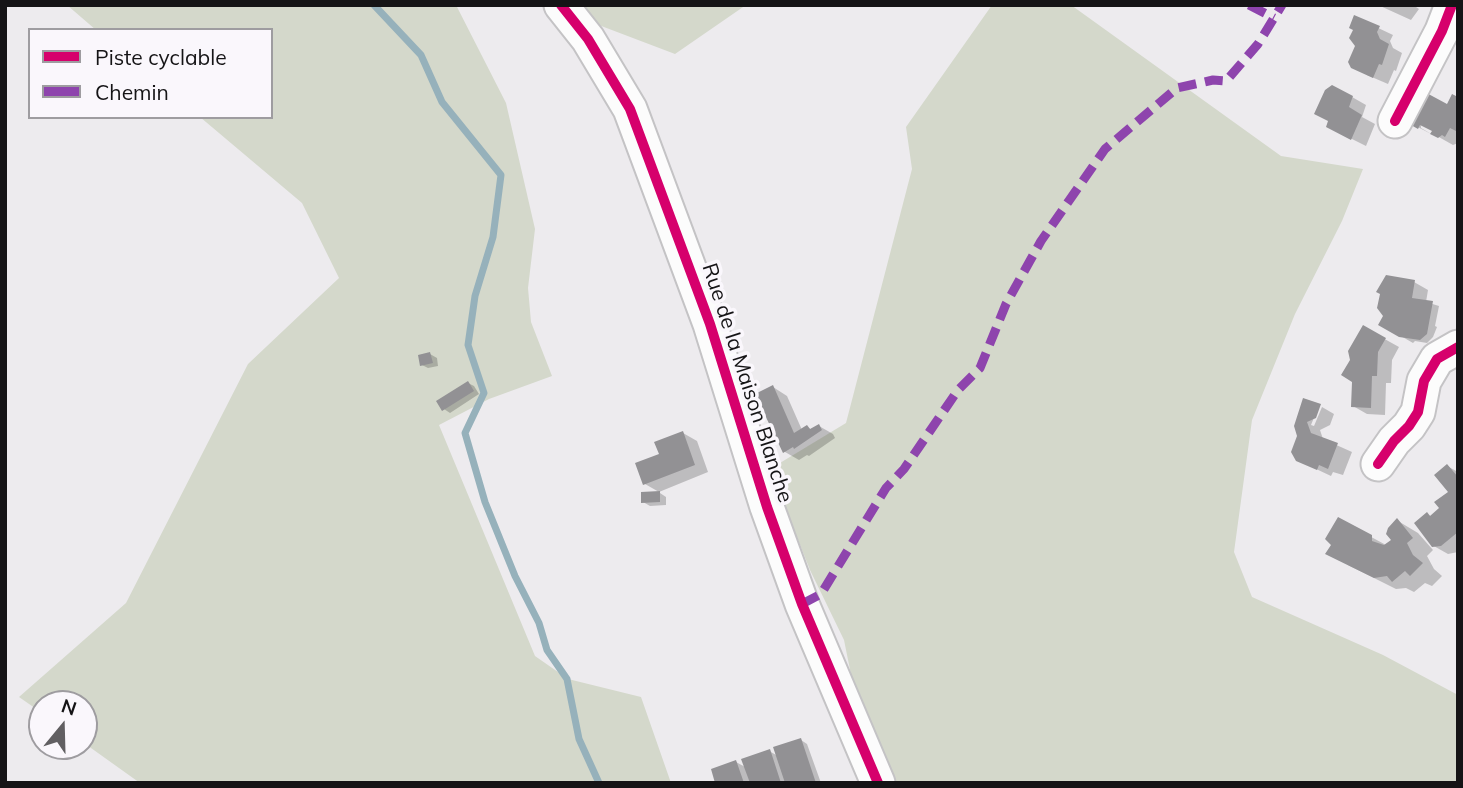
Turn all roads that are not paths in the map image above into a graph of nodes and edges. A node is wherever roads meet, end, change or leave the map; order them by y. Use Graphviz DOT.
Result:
graph roads {
  1 [pos="561,5"];
  2 [pos="1451,24"];
  3 [pos="1395,121"];
  4 [pos="1458,347"];
  5 [pos="1378,464"];
  6 [pos="878,783"];
  1 -- 6 [label="street, Rue de la Maison Blanche"];
  2 -- 3 [label="street"];
  4 -- 5 [label="street"];
}
